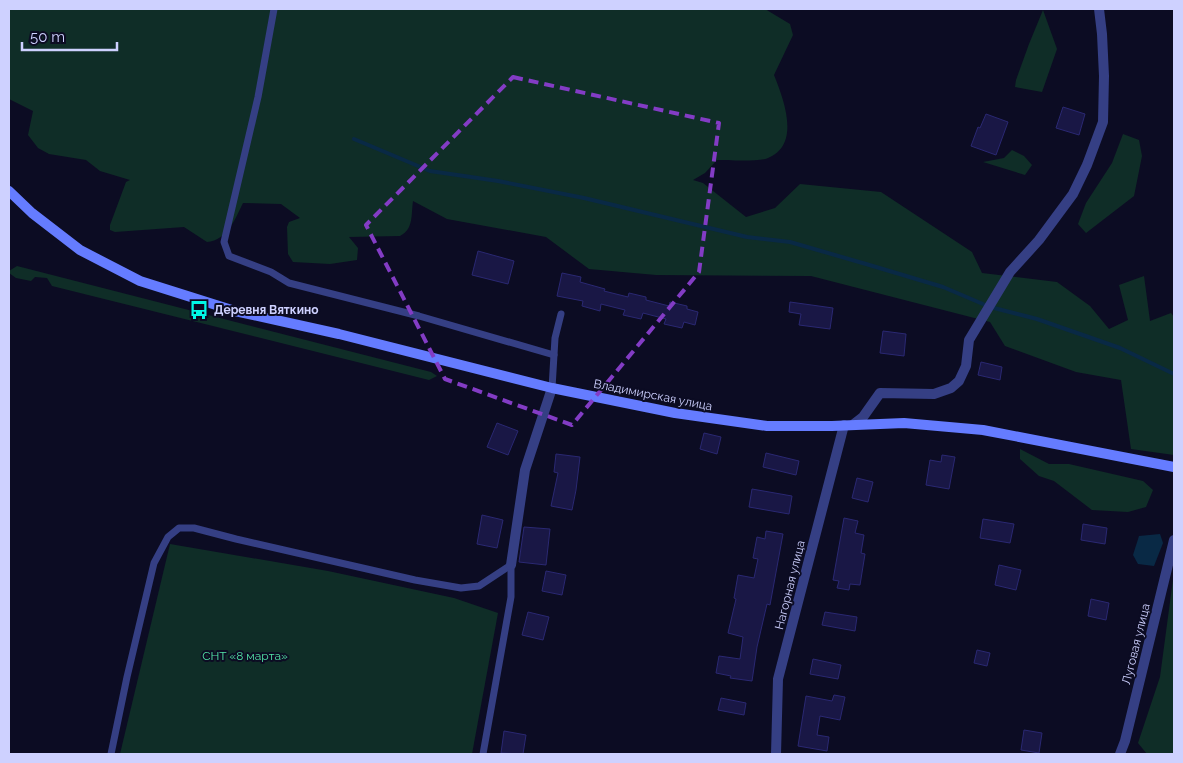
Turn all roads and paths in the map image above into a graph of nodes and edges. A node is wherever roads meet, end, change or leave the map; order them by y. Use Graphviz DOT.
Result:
graph roads {
  1 [pos="274,9"];
  2 [pos="1099,9"];
  3 [pos="9,191"];
  4 [pos="561,314"];
  5 [pos="554,356"];
  6 [pos="552,388"];
  7 [pos="849,424"];
  8 [pos="1174,467"];
  9 [pos="1174,540"];
  10 [pos="510,565"];
  11 [pos="111,754"];
  12 [pos="483,754"];
  13 [pos="776,754"];
  14 [pos="1120,754"];
  1 -- 5 [label="lane"];
  2 -- 7 [label="street"];
  3 -- 6 [label="street, Владимирская улица"];
  4 -- 5 [label="lane"];
  5 -- 6 [label="lane"];
  6 -- 7 [label="street, Владимирская улица"];
  6 -- 10 [label="street"];
  7 -- 8 [label="street, Владимирская улица"];
  7 -- 13 [label="street, Нагорная улица"];
  9 -- 14 [label="street, Луговая улица"];
  10 -- 11 [label="lane"];
  10 -- 12 [label="lane"];
}
